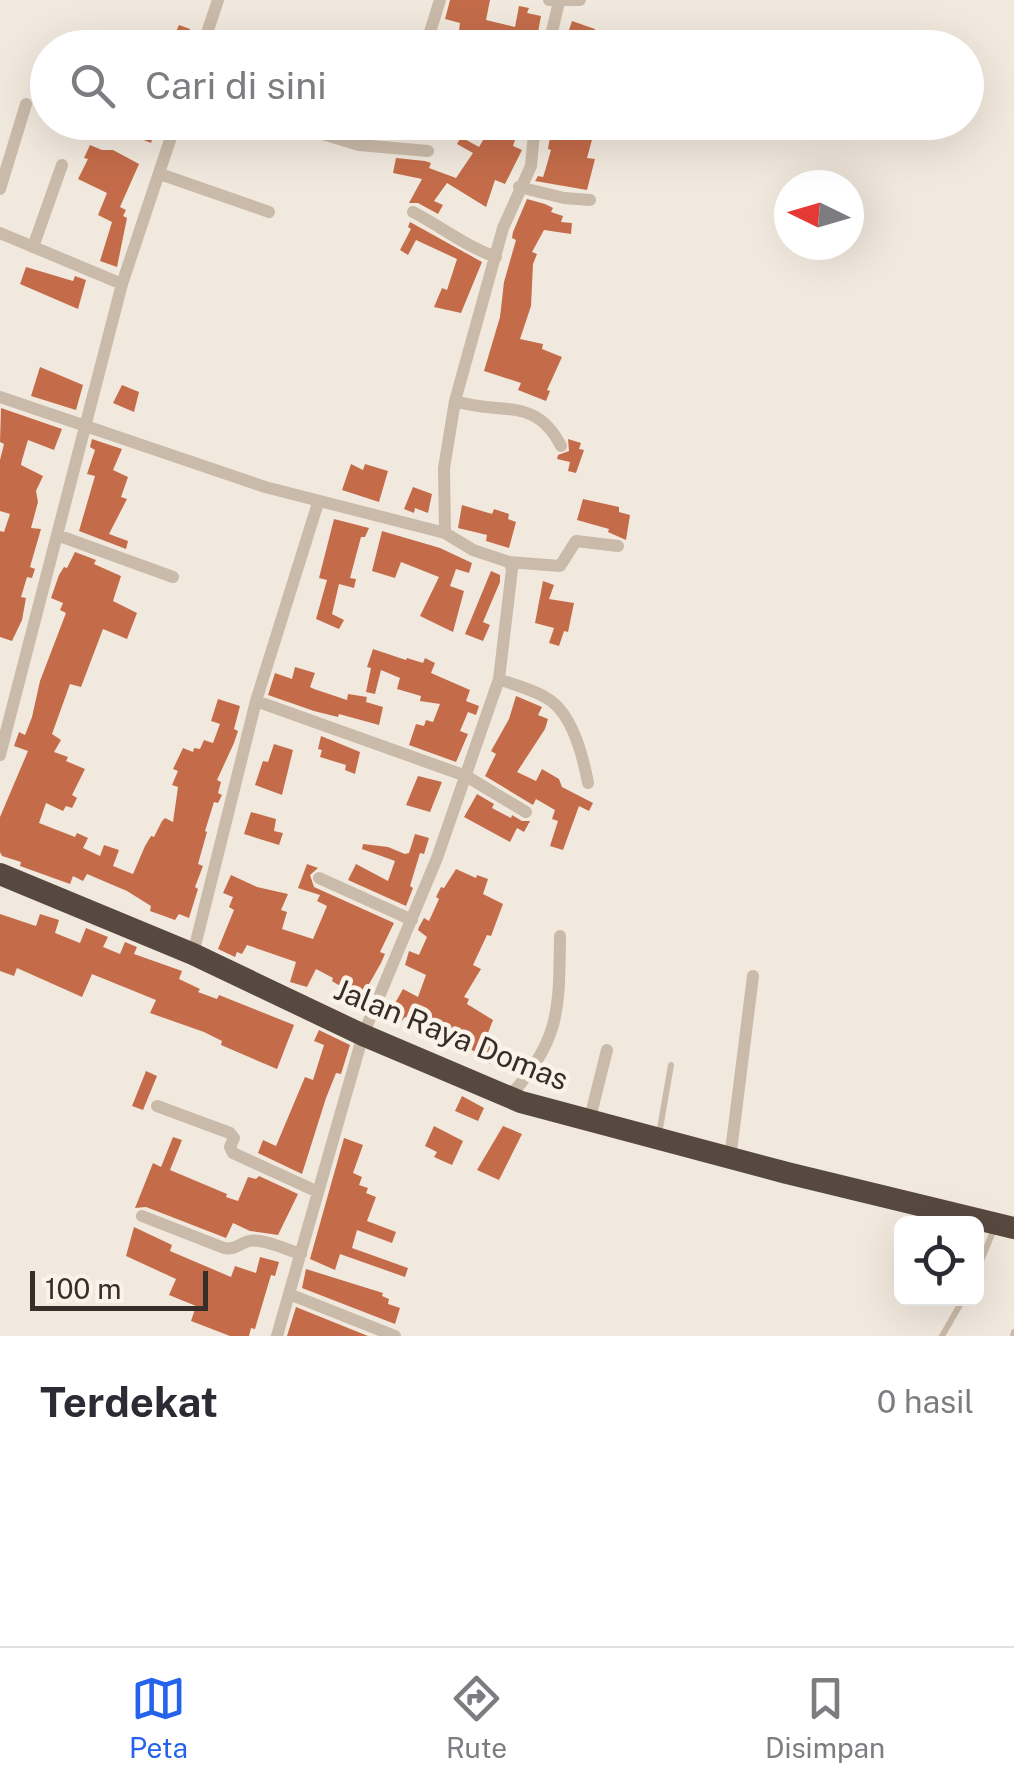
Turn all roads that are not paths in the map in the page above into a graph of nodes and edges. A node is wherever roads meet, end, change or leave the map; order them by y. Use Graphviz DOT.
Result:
graph roads {
  1 [pos="198,0"];
  2 [pos="440,0"];
  3 [pos="580,0"];
  4 [pos="554,1"];
  5 [pos="216,4"];
  6 [pos="208,30"];
  7 [pos="431,30"];
  8 [pos="550,30"];
  9 [pos="26,104"];
  10 [pos="170,140"];
  11 [pos="342,140"];
  12 [pos="533,140"];
  13 [pos="428,151"];
  14 [pos="4,160"];
  15 [pos="62,165"];
  16 [pos="160,174"];
  17 [pos="519,187"];
  18 [pos="0,189"];
  19 [pos="590,200"];
  20 [pos="269,212"];
  21 [pos="413,212"];
  22 [pos="0,233"];
  23 [pos="33,247"];
  24 [pos="496,257"];
  25 [pos="122,284"];
  26 [pos="0,398"];
  27 [pos="456,402"];
  28 [pos="84,426"];
  29 [pos="561,446"];
  30 [pos="318,502"];
  31 [pos="445,534"];
  32 [pos="57,535"];
  33 [pos="618,546"];
  34 [pos="509,562"];
  35 [pos="173,577"];
  36 [pos="499,679"];
  37 [pos="256,700"];
  38 [pos="0,755"];
  39 [pos="466,776"];
  40 [pos="588,783"];
  41 [pos="526,812"];
  42 [pos="0,874"];
  43 [pos="319,878"];
  44 [pos="412,920"];
  45 [pos="560,936"];
  46 [pos="193,954"];
  47 [pos="753,976"];
  48 [pos="363,1036"];
  49 [pos="607,1050"];
  50 [pos="671,1065"];
  51 [pos="509,1096"];
  52 [pos="157,1106"];
  53 [pos="589,1122"];
  54 [pos="658,1140"];
  55 [pos="730,1159"];
  56 [pos="318,1192"];
  57 [pos="142,1216"];
  58 [pos="1005,1225"];
  59 [pos="301,1254"];
  60 [pos="984,1260"];
  61 [pos="290,1294"];
  62 [pos="959,1306"];
  63 [pos="277,1336"];
  64 [pos="395,1336"];
  65 [pos="942,1336"];
  1 -- 5 [label="street"];
  2 -- 7 [label="street"];
  3 -- 4 [label="street"];
  4 -- 8 [label="street"];
  5 -- 6 [label="street"];
  9 -- 14 [label="street"];
  10 -- 16 [label="street"];
  11 -- 13 [label="street"];
  12 -- 17 [label="street"];
  14 -- 18 [label="street"];
  15 -- 23 [label="street"];
  16 -- 20 [label="street"];
  16 -- 25 [label="street"];
  17 -- 19 [label="street"];
  17 -- 24 [label="street"];
  21 -- 24 [label="street"];
  22 -- 23 [label="street"];
  23 -- 25 [label="street"];
  24 -- 27 [label="street"];
  25 -- 28 [label="street"];
  26 -- 28 [label="street"];
  27 -- 29 [label="street"];
  27 -- 31 [label="street"];
  28 -- 30 [label="street"];
  28 -- 32 [label="street"];
  30 -- 31 [label="street"];
  30 -- 37 [label="street"];
  31 -- 34 [label="street"];
  32 -- 35 [label="street"];
  32 -- 38 [label="street"];
  33 -- 34 [label="street"];
  34 -- 36 [label="street"];
  36 -- 39 [label="street"];
  36 -- 40 [label="street"];
  37 -- 39 [label="street"];
  37 -- 46 [label="street"];
  39 -- 41 [label="street"];
  39 -- 44 [label="street"];
  42 -- 46 [label="highway, Jalan Raya Domas"];
  43 -- 44 [label="street"];
  44 -- 48 [label="street"];
  45 -- 51 [label="street"];
  46 -- 48 [label="highway, Jalan Raya Domas"];
  47 -- 55 [label="street"];
  48 -- 51 [label="highway, Jalan Raya Domas"];
  48 -- 56 [label="street"];
  49 -- 53 [label="street"];
  50 -- 54 [label="lane"];
  51 -- 53 [label="highway, Jalan Raya Domas"];
  52 -- 56 [label="street"];
  53 -- 54 [label="highway, Jalan Raya Domas"];
  54 -- 55 [label="highway, Jalan Raya Domas"];
  55 -- 58 [label="highway, Jalan Raya Domas"];
  56 -- 59 [label="street"];
  57 -- 59 [label="street"];
  58 -- 60 [label="lane"];
  59 -- 61 [label="street"];
  61 -- 63 [label="street"];
  61 -- 64 [label="street"];
  62 -- 65 [label="lane"];
}
